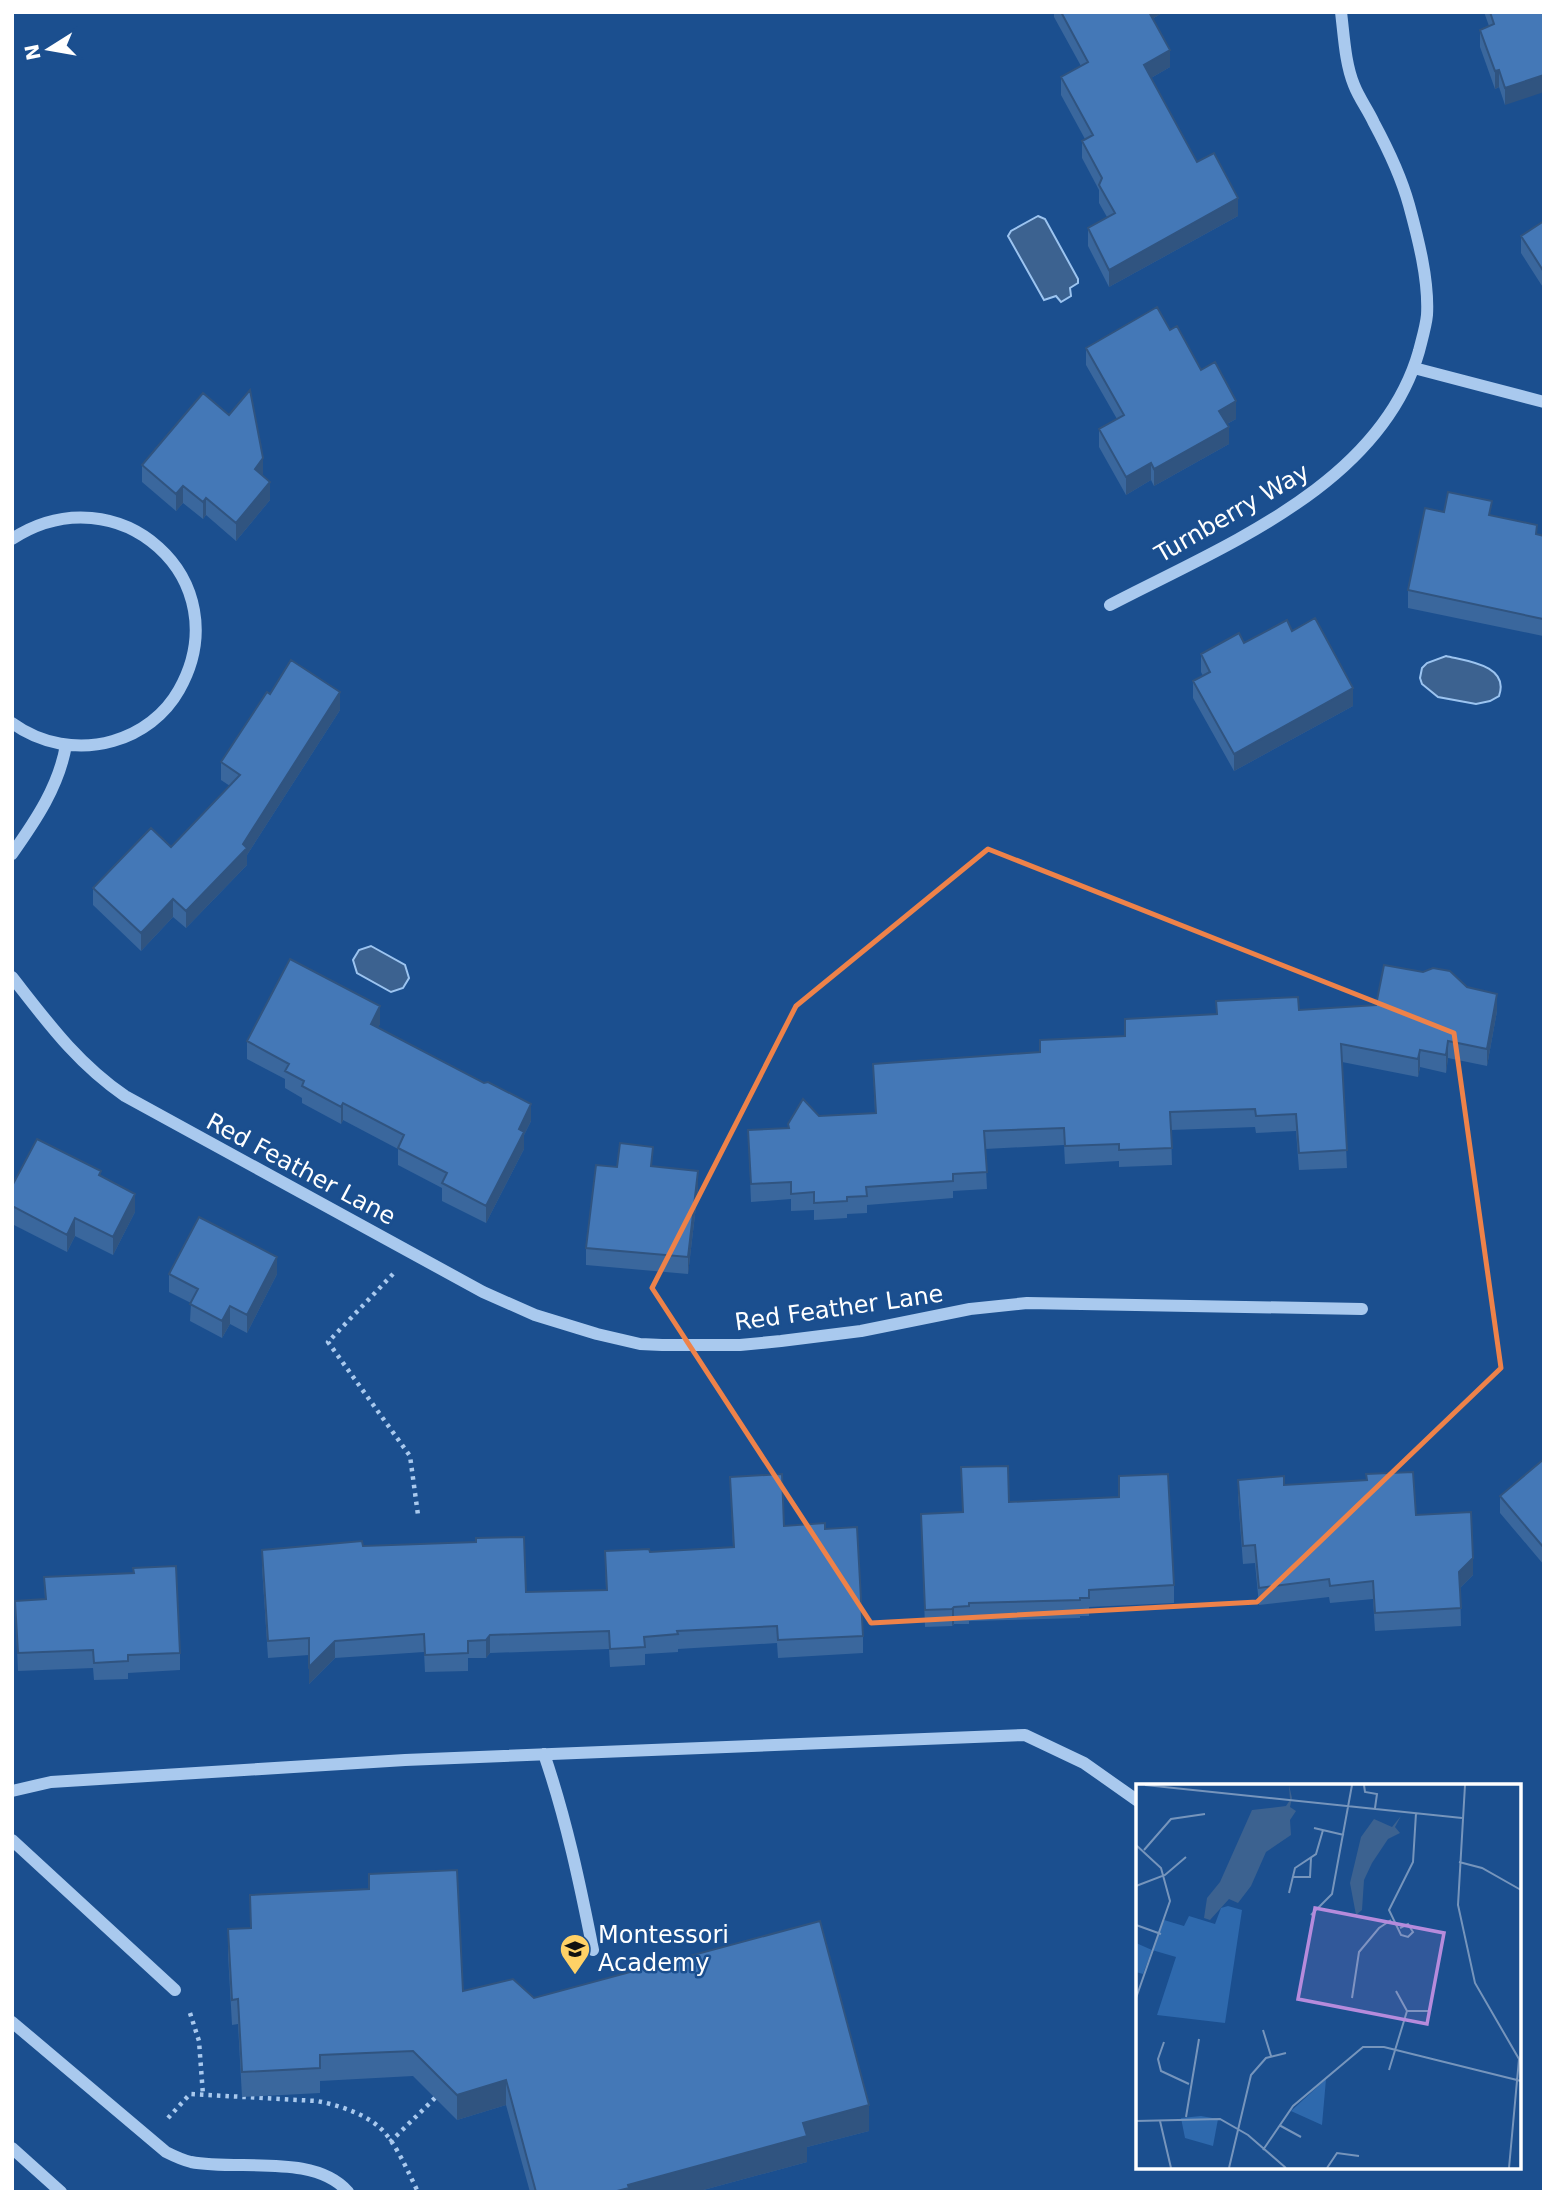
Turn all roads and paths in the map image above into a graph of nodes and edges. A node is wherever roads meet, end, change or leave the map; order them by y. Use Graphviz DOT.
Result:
graph roads {
  1 [pos="1341,12"];
  2 [pos="1414,368"];
  3 [pos="1544,402"];
  4 [pos="12,539"];
  5 [pos="1110,605"];
  6 [pos="12,723"];
  7 [pos="66,745"];
  8 [pos="12,854"];
  9 [pos="12,977"];
  10 [pos="413,1254"];
  11 [pos="1362,1309"];
  12 [pos="418,1515"];
  13 [pos="544,1754"];
  14 [pos="12,1791"];
  15 [pos="1136,1800"];
  16 [pos="12,1840"];
  17 [pos="593,1950"];
  18 [pos="175,1990"];
  19 [pos="12,2022"];
  20 [pos="444,2089"];
  21 [pos="203,2095"];
  22 [pos="149,2138"];
  23 [pos="390,2142"];
  24 [pos="12,2148"];
  25 [pos="61,2192"];
  26 [pos="348,2192"];
  27 [pos="418,2192"];
  1 -- 2 [label="street, Turnberry Way"];
  2 -- 3 [label="street"];
  2 -- 5 [label="street, Turnberry Way"];
  4 -- 7 [label="street"];
  6 -- 7 [label="street"];
  7 -- 8 [label="street"];
  9 -- 10 [label="street, Red Feather Lane"];
  10 -- 11 [label="street, Red Feather Lane"];
  10 -- 12 [label="path"];
  13 -- 14 [label="street"];
  13 -- 15 [label="street"];
  13 -- 17 [label="street"];
  16 -- 18 [label="street"];
  18 -- 21 [label="path"];
  19 -- 22 [label="street"];
  20 -- 23 [label="path"];
  21 -- 22 [label="path"];
  21 -- 23 [label="path"];
  22 -- 26 [label="street"];
  23 -- 27 [label="path"];
  24 -- 25 [label="street"];
}
